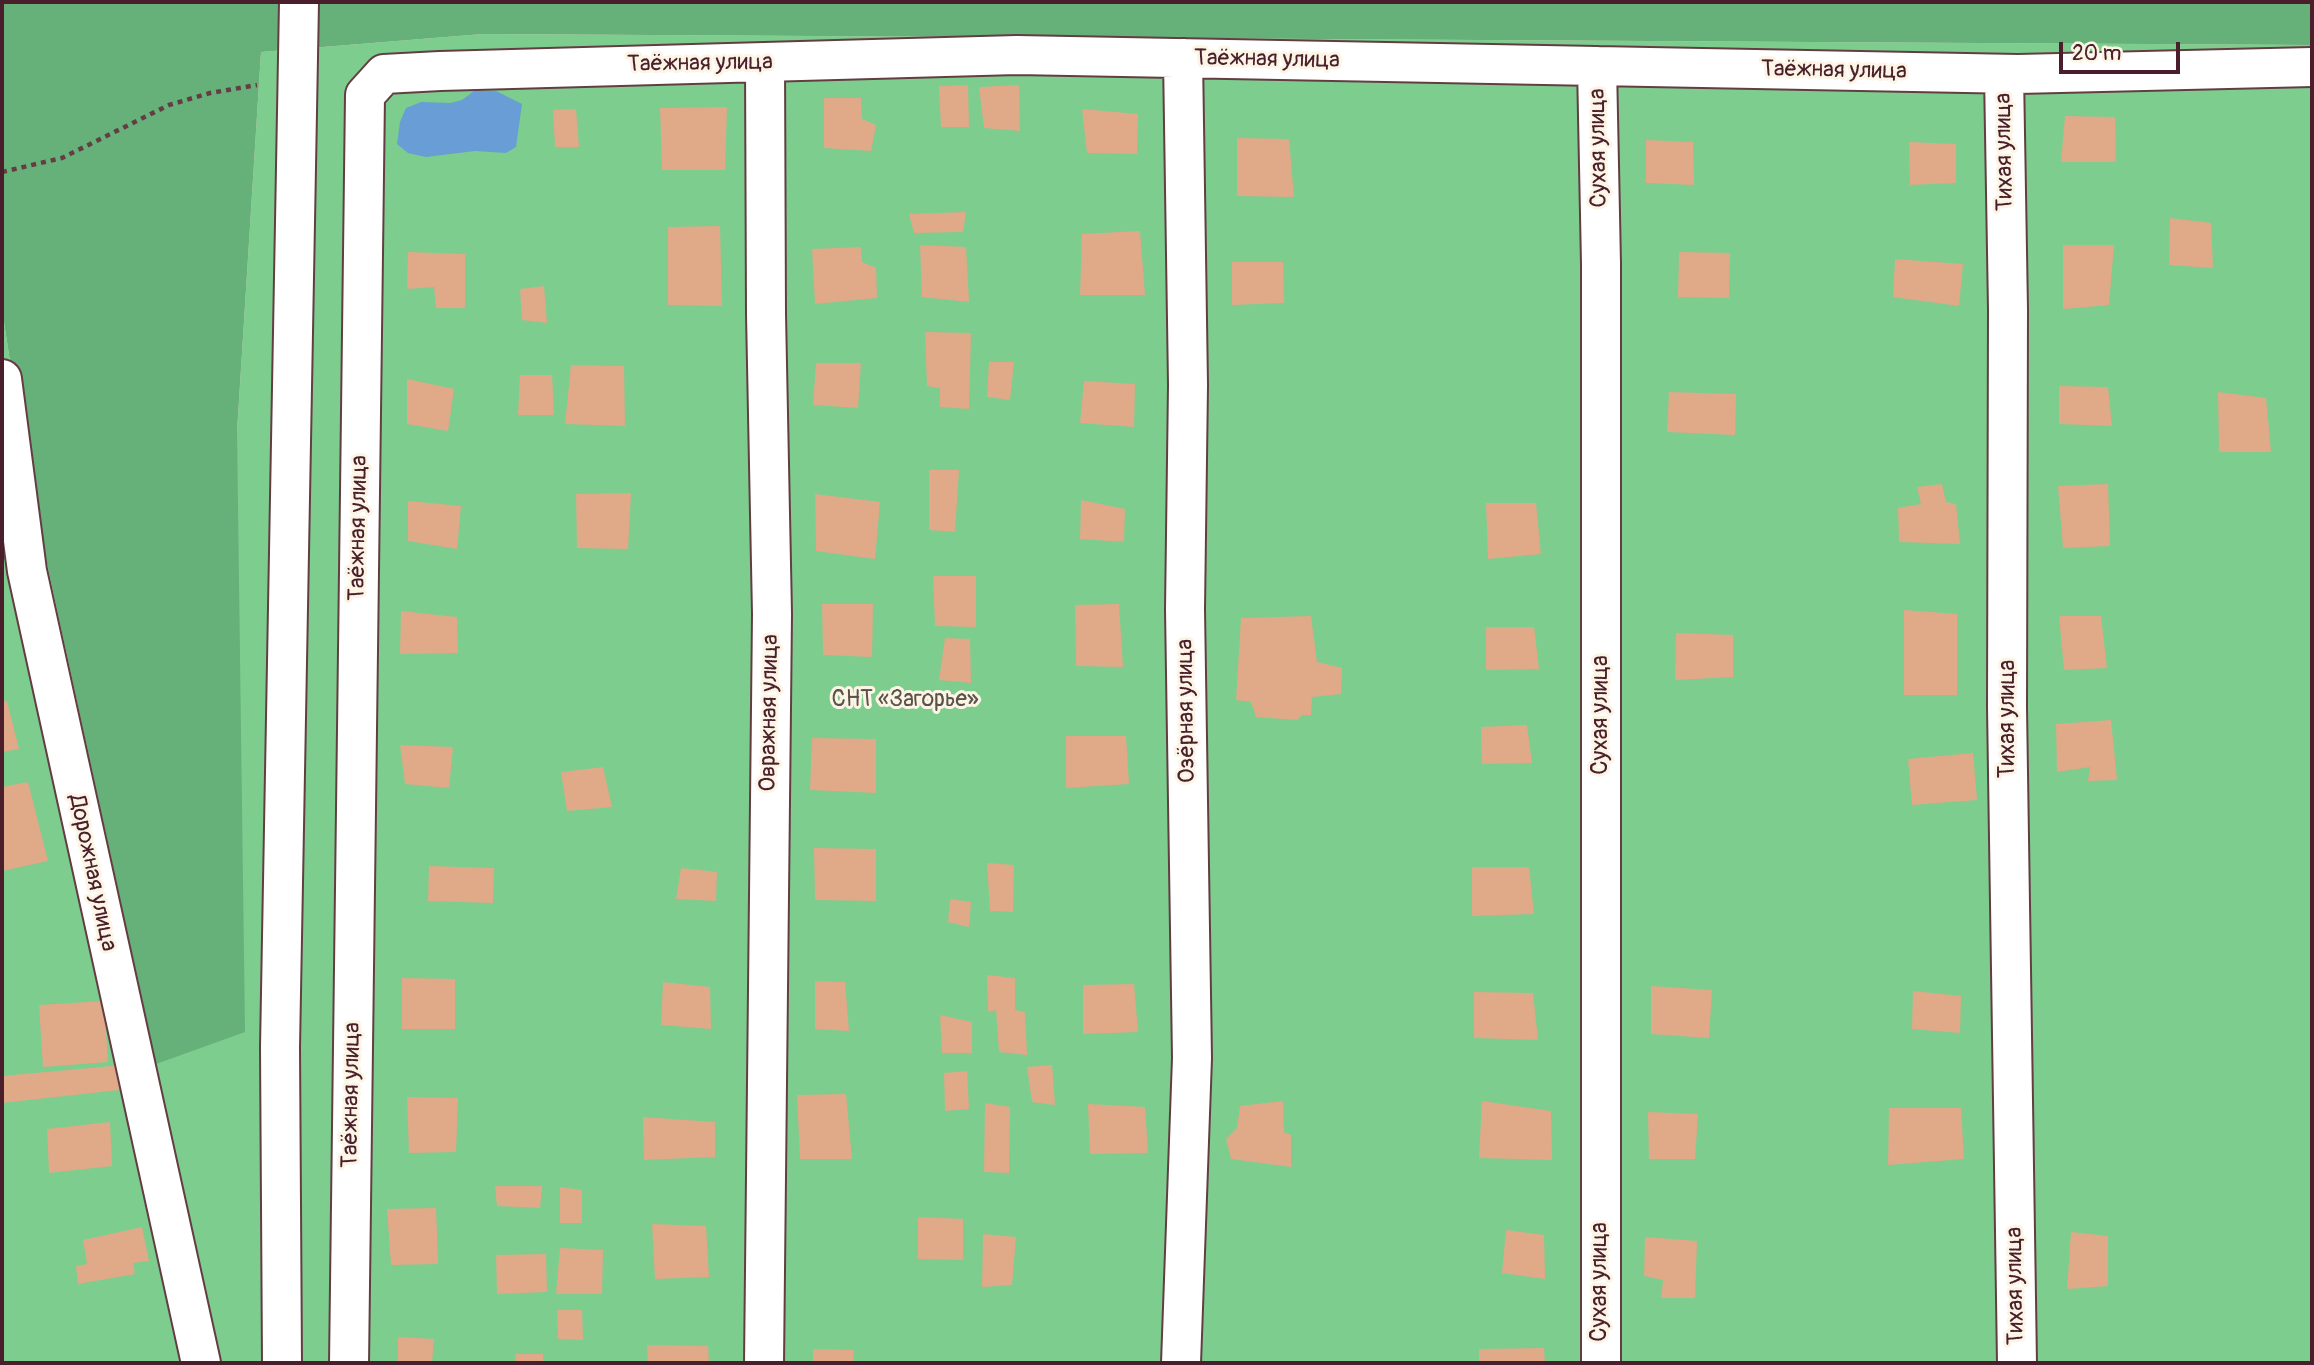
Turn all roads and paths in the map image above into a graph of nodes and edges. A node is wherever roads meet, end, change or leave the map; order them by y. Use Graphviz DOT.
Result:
graph roads {
  1 [pos="299,2"];
  2 [pos="1183,58"];
  3 [pos="765,62"];
  4 [pos="1597,66"];
  5 [pos="2312,67"];
  6 [pos="2004,74"];
  7 [pos="298,77"];
  8 [pos="2,172"];
  9 [pos="2,379"];
  10 [pos="201,1363"];
  11 [pos="282,1363"];
  12 [pos="349,1363"];
  13 [pos="764,1363"];
  14 [pos="1181,1363"];
  15 [pos="1601,1363"];
  16 [pos="2017,1363"];
  1 -- 7 [label="street"];
  2 -- 3 [label="street, Таёжная улица"];
  2 -- 4 [label="street, Таёжная улица"];
  2 -- 14 [label="street, Озёрная улица"];
  3 -- 12 [label="street, Таёжная улица"];
  3 -- 13 [label="street, Овражная улица"];
  4 -- 6 [label="street, Таёжная улица"];
  4 -- 15 [label="street, Сухая улица"];
  5 -- 6 [label="street, Таёжная улица"];
  6 -- 16 [label="street, Тихая улица"];
  7 -- 8 [label="path"];
  7 -- 11 [label="street"];
  9 -- 10 [label="street, Дорожная улица"];
}
